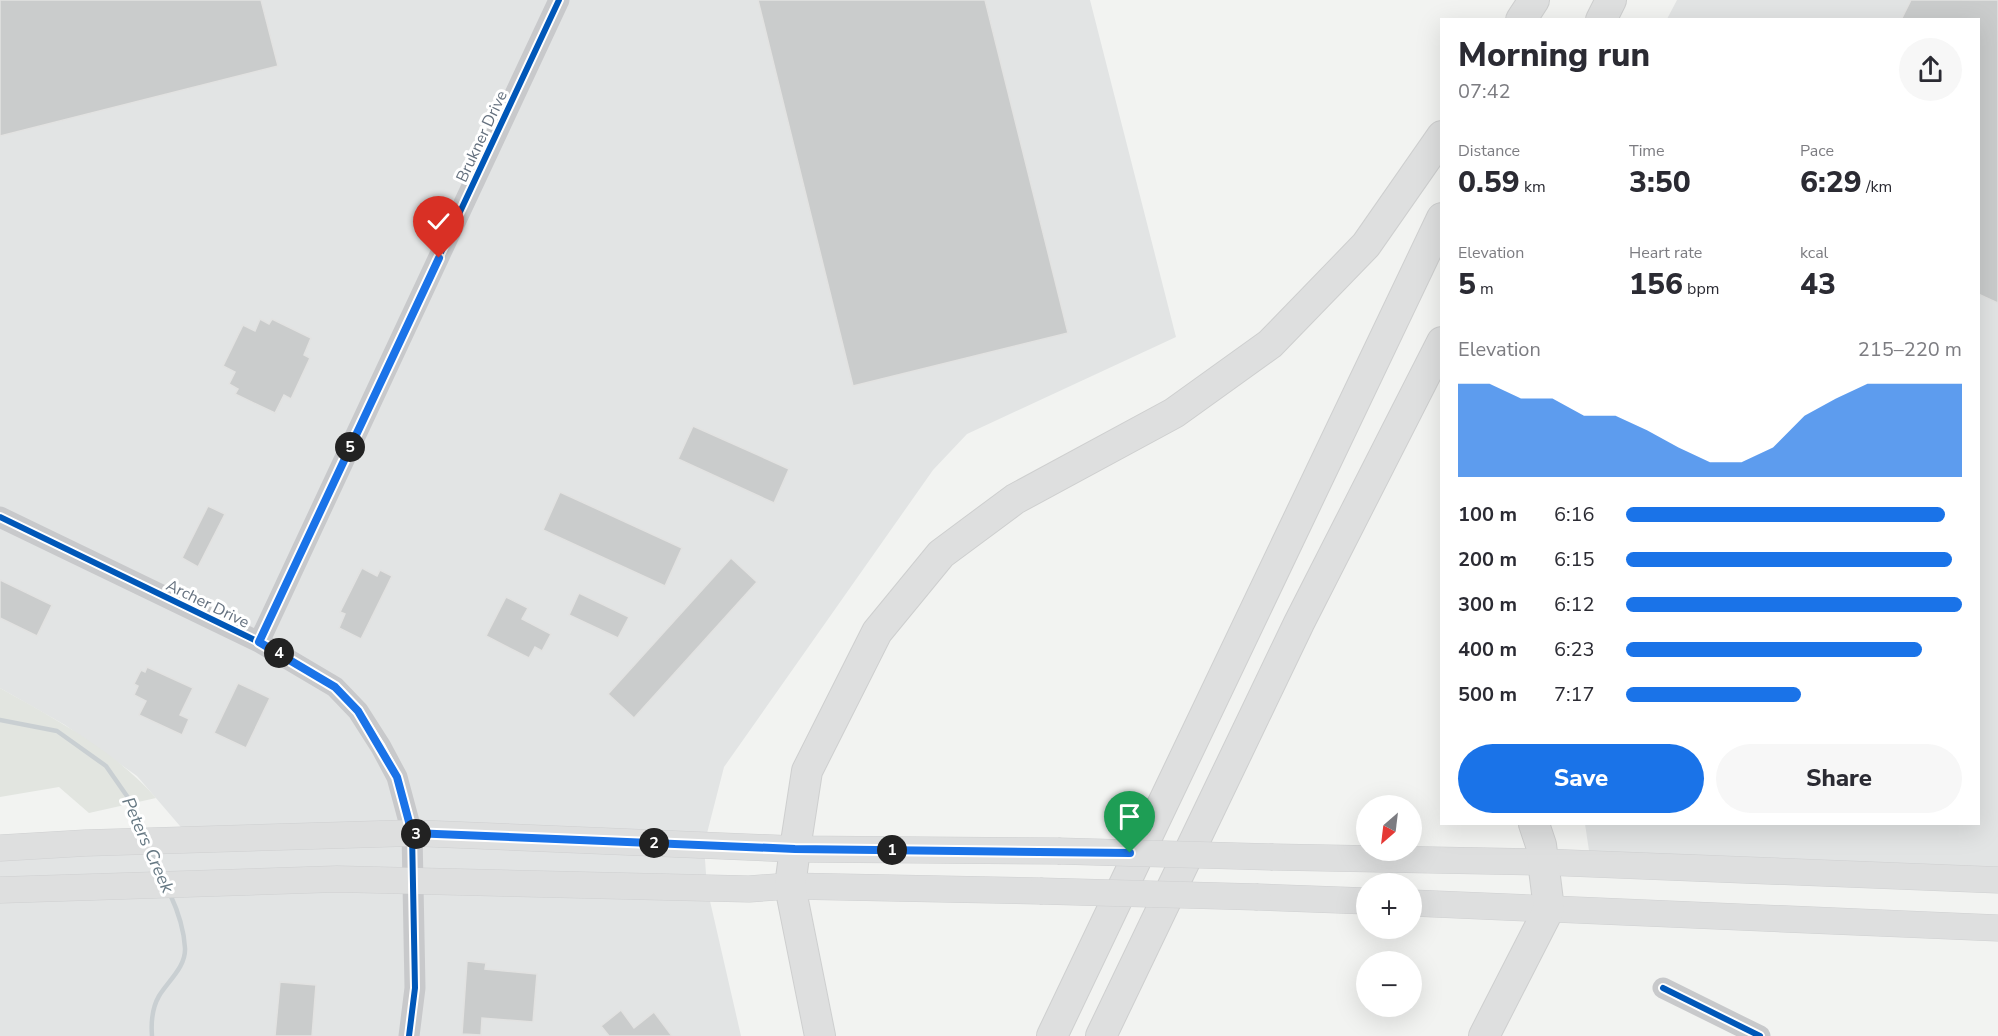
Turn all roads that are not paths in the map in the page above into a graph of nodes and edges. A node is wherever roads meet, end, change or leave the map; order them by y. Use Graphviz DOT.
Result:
graph roads {
  1 [pos="559,0"];
  2 [pos="1534,0"];
  3 [pos="1546,0"];
  4 [pos="1611,0"];
  5 [pos="1616,0"];
  6 [pos="1522,18"];
  7 [pos="1538,18"];
  8 [pos="1602,18"];
  9 [pos="1610,18"];
  10 [pos="1440,139"];
  11 [pos="1440,222"];
  12 [pos="1440,346"];
  13 [pos="0,517"];
  14 [pos="259,642"];
  15 [pos="1534,825"];
  16 [pos="412,833"];
  17 [pos="0,848"];
  18 [pos="795,849"];
  19 [pos="1543,862"];
  20 [pos="1998,880"];
  21 [pos="413,882"];
  22 [pos="790,886"];
  23 [pos="0,890"];
  24 [pos="1356,901"];
  25 [pos="1422,903"];
  26 [pos="1549,909"];
  27 [pos="1998,928"];
  28 [pos="1663,988"];
  29 [pos="409,1036"];
  30 [pos="820,1036"];
  31 [pos="1052,1036"];
  32 [pos="1101,1036"];
  33 [pos="1484,1036"];
  34 [pos="1760,1036"];
  1 -- 14 [label="street, Brukner Drive"];
  2 -- 6 [label="highway"];
  3 -- 7 [label="highway"];
  4 -- 8 [label="highway"];
  5 -- 9 [label="highway"];
  10 -- 18 [label="highway"];
  11 -- 31 [label="highway"];
  12 -- 32 [label="highway"];
  13 -- 14 [label="street, Archer Drive"];
  14 -- 16 [label="street, Archer Drive"];
  15 -- 19 [label="highway"];
  16 -- 17 [label="main road"];
  16 -- 18 [label="main road"];
  16 -- 21 [label="street, Archer Drive"];
  18 -- 19 [label="main road, bridge"];
  18 -- 22 [label="highway"];
  19 -- 20 [label="main road"];
  19 -- 26 [label="highway"];
  21 -- 22 [label="main road"];
  21 -- 23 [label="main road"];
  21 -- 29 [label="street, Archer Drive"];
  22 -- 24 [label="main road, bridge"];
  22 -- 30 [label="highway"];
  25 -- 26 [label="main road"];
  26 -- 27 [label="main road"];
  26 -- 33 [label="highway"];
  28 -- 34 [label="street"];
}
